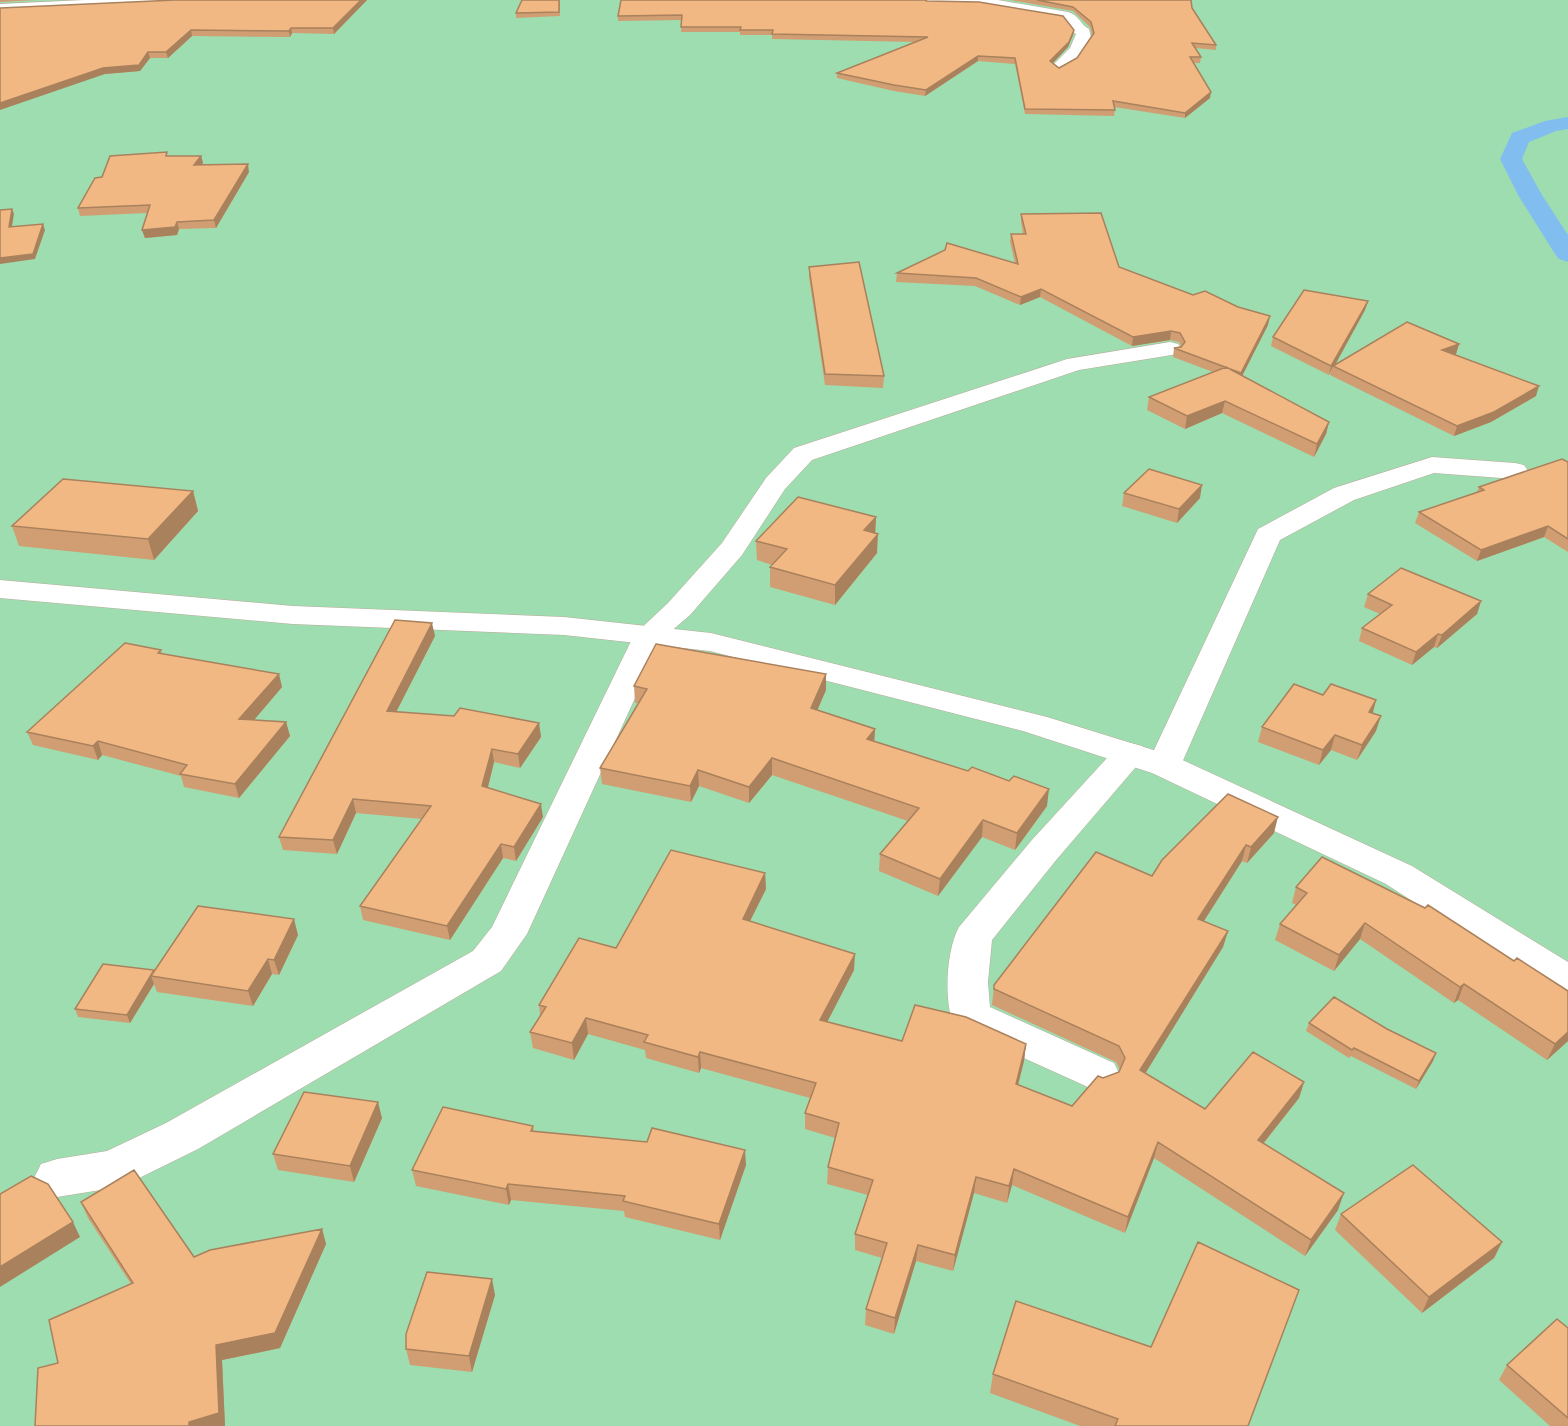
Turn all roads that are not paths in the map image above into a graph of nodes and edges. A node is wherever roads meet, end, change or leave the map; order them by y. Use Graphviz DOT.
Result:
graph roads {
  1 [pos="175,0"];
  2 [pos="927,0"];
  3 [pos="0,8"];
  4 [pos="1060,66"];
  5 [pos="1170,349"];
  6 [pos="1515,471"];
  7 [pos="0,589"];
  8 [pos="649,635"];
  9 [pos="1147,759"];
  10 [pos="1568,982"];
  11 [pos="1099,1075"];
  12 [pos="57,1178"];
  1 -- 3 [label="street"];
  2 -- 4 [label="street"];
  5 -- 8 [label="street"];
  6 -- 9 [label="street"];
  7 -- 8 [label="street"];
  8 -- 9 [label="street"];
  8 -- 12 [label="street"];
  9 -- 10 [label="street"];
  9 -- 11 [label="street"];
}
